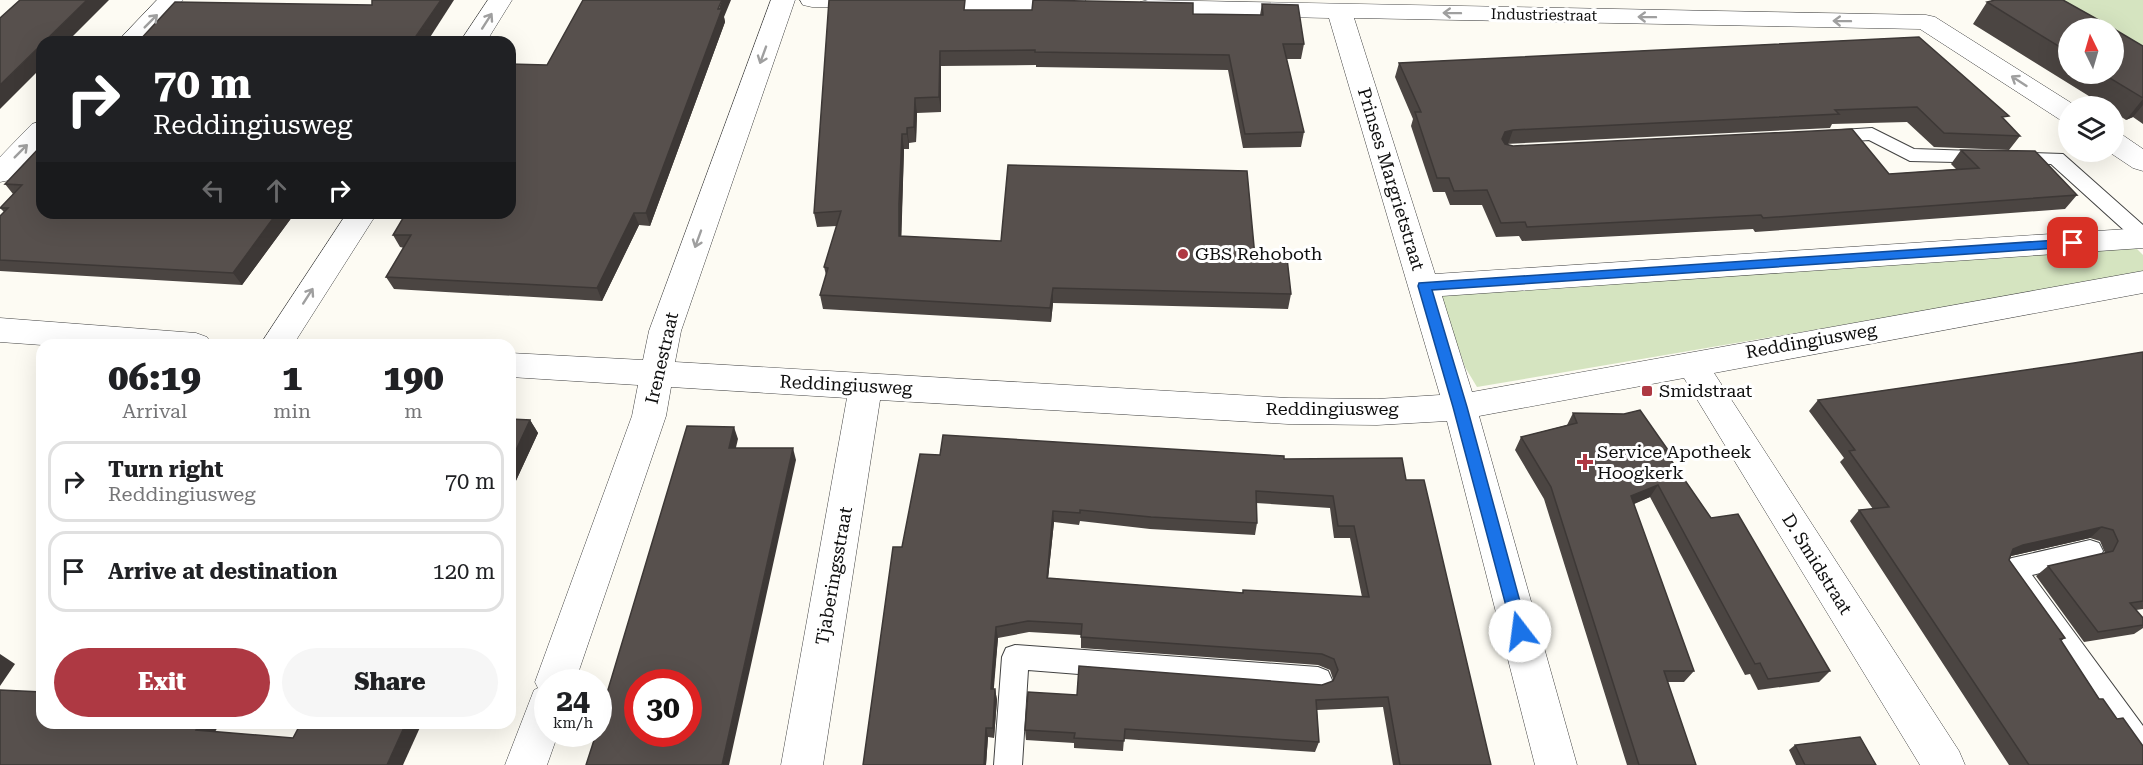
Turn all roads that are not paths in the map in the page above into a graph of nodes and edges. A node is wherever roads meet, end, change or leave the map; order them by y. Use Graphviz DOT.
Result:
graph roads {
  1 [pos="171,0"];
  2 [pos="500,0"];
  3 [pos="783,0"];
  4 [pos="812,0"];
  5 [pos="1339,10"];
  6 [pos="136,36"];
  7 [pos="477,36"];
  8 [pos="2058,107"];
  9 [pos="36,136"];
  10 [pos="1813,137"];
  11 [pos="2124,149"];
  12 [pos="2143,162"];
  13 [pos="0,173"];
  14 [pos="358,219"];
  15 [pos="2143,237"];
  16 [pos="2143,282"];
  17 [pos="1424,286"];
  18 [pos="0,330"];
  19 [pos="118,339"];
  20 [pos="280,339"];
  21 [pos="1691,363"];
  22 [pos="516,364"];
  23 [pos="658,373"];
  24 [pos="866,386"];
  25 [pos="1460,407"];
  26 [pos="2090,551"];
  27 [pos="560,669"];
  28 [pos="1318,680"];
  29 [pos="534,742"];
  30 [pos="2143,749"];
  31 [pos="526,765"];
  32 [pos="802,765"];
  33 [pos="1008,765"];
  34 [pos="1556,765"];
  35 [pos="1944,765"];
  6 -- 1 [label="street, one-way"];
  7 -- 2 [label="street, one-way"];
  3 -- 23 [label="street, Irenestraat, one-way"];
  4 -- 5 [label="street, Industriestraat"];
  8 -- 5 [label="street, Industriestraat, one-way"];
  5 -- 17 [label="street, Prinses Margrietstraat"];
  13 -- 9 [label="street, one-way"];
  10 -- 15 [label="lane"];
  11 -- 12 [label="street"];
  20 -- 14 [label="street, one-way"];
  15 -- 17 [label="street"];
  16 -- 21 [label="street, Reddingiusweg"];
  17 -- 25 [label="street, Prinses Margrietstraat"];
  18 -- 19 [label="street"];
  21 -- 25 [label="street, Reddingiusweg"];
  21 -- 35 [label="street, D. Smidstraat"];
  22 -- 23 [label="street, Reddingiusweg"];
  23 -- 24 [label="street, Reddingiusweg"];
  23 -- 27 [label="street, Irenestraat"];
  24 -- 25 [label="street, Reddingiusweg"];
  24 -- 32 [label="street, Tjaberingsstraat"];
  25 -- 34 [label="street, Prinses Margrietstraat"];
  26 -- 30 [label="lane"];
  28 -- 33 [label="lane"];
  29 -- 31 [label="street"];
}
